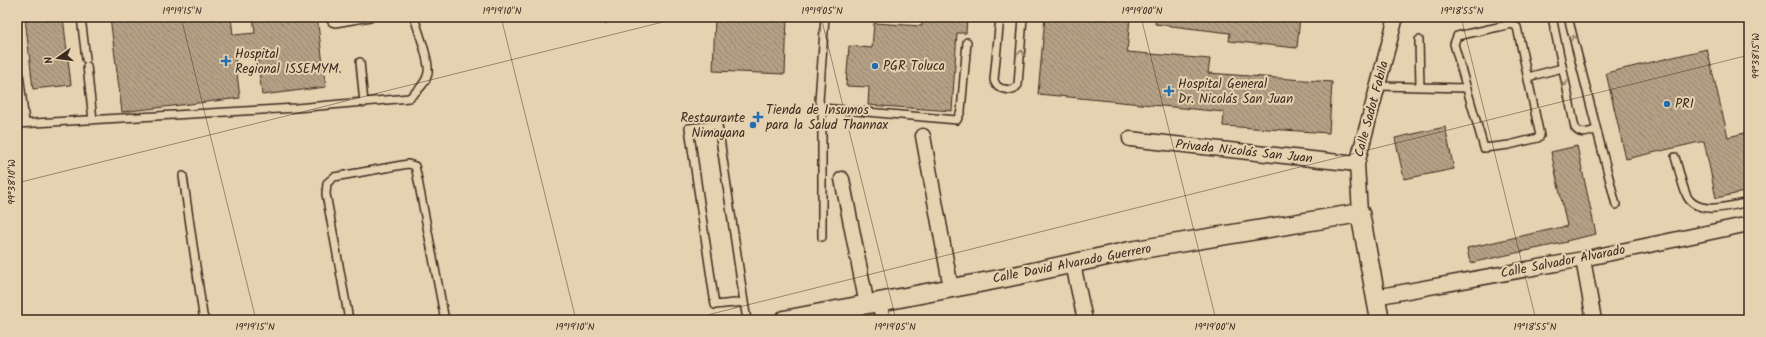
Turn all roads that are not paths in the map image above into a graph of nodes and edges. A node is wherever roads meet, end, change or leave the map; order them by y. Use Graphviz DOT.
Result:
graph roads {
  1 [pos="81,17"];
  2 [pos="329,17"];
  3 [pos="370,17"];
  4 [pos="414,17"];
  5 [pos="585,17"];
  6 [pos="825,17"];
  7 [pos="1000,17"];
  8 [pos="1023,17"];
  9 [pos="1396,17"];
  10 [pos="1552,17"];
  11 [pos="1568,17"];
  12 [pos="604,18"];
  13 [pos="1419,40"];
  14 [pos="967,42"];
  15 [pos="17,56"];
  16 [pos="360,62"];
  17 [pos="1562,68"];
  18 [pos="1528,77"];
  19 [pos="1378,86"];
  20 [pos="1420,87"];
  21 [pos="1466,88"];
  22 [pos="20,99"];
  23 [pos="364,102"];
  24 [pos="822,108"];
  25 [pos="92,120"];
  26 [pos="26,123"];
  27 [pos="17,124"];
  28 [pos="1596,130"];
  29 [pos="923,136"];
  30 [pos="1130,139"];
  31 [pos="1675,157"];
  32 [pos="1357,164"];
  33 [pos="182,176"];
  34 [pos="842,178"];
  35 [pos="1749,202"];
  36 [pos="1616,206"];
  37 [pos="1360,212"];
  38 [pos="1749,224"];
  39 [pos="822,237"];
  40 [pos="1583,259"];
  41 [pos="1073,264"];
  42 [pos="951,288"];
  43 [pos="1376,298"];
  44 [pos="744,302"];
  45 [pos="873,304"];
  46 [pos="205,320"];
  47 [pos="349,320"];
  48 [pos="442,320"];
  49 [pos="747,320"];
  50 [pos="784,320"];
  51 [pos="883,320"];
  52 [pos="1085,320"];
  53 [pos="1380,320"];
  54 [pos="1594,320"];
  1 -- 25 [label="lane"];
  2 -- 3 [label="lane"];
  4 -- 23 [label="lane"];
  5 -- 12 [label="lane"];
  6 -- 24 [label="lane"];
  7 -- 8 [label="lane, one-way"];
  9 -- 19 [label="street, Calle Sadot Fabila"];
  10 -- 17 [label="lane"];
  28 -- 11 [label="lane, one-way"];
  13 -- 20 [label="lane"];
  14 -- 24 [label="lane"];
  15 -- 22 [label="lane"];
  16 -- 23 [label="lane"];
  17 -- 18 [label="lane"];
  17 -- 28 [label="lane, one-way"];
  18 -- 21 [label="lane"];
  18 -- 21 [label="lane"];
  19 -- 20 [label="lane"];
  19 -- 32 [label="street, Calle Sadot Fabila"];
  20 -- 21 [label="lane"];
  22 -- 26 [label="lane"];
  23 -- 25 [label="lane"];
  24 -- 39 [label="lane"];
  25 -- 26 [label="lane"];
  26 -- 27 [label="lane"];
  28 -- 36 [label="lane"];
  29 -- 42 [label="street"];
  30 -- 32 [label="street, Privada Nicolás San Juan"];
  31 -- 35 [label="lane"];
  32 -- 37 [label="street, Calle Sadot Fabila"];
  33 -- 46 [label="lane"];
  34 -- 45 [label="street"];
  37 -- 41 [label="street, Calle David Alvarado Guerrero"];
  37 -- 43 [label="street, Calle Sadot Fabila"];
  38 -- 40 [label="street, Calle Salvador Alvarado"];
  40 -- 43 [label="street, Calle Salvador Alvarado"];
  40 -- 54 [label="street"];
  41 -- 42 [label="street, Calle David Alvarado Guerrero"];
  41 -- 52 [label="street"];
  42 -- 45 [label="street, Calle David Alvarado Guerrero"];
  43 -- 53 [label="street, Calle Sadot Fabila"];
  44 -- 44 [label="lane"];
  44 -- 49 [label="lane"];
  45 -- 50 [label="street, Calle David Alvarado Guerrero"];
  45 -- 51 [label="street"];
  47 -- 48 [label="lane"];
}
